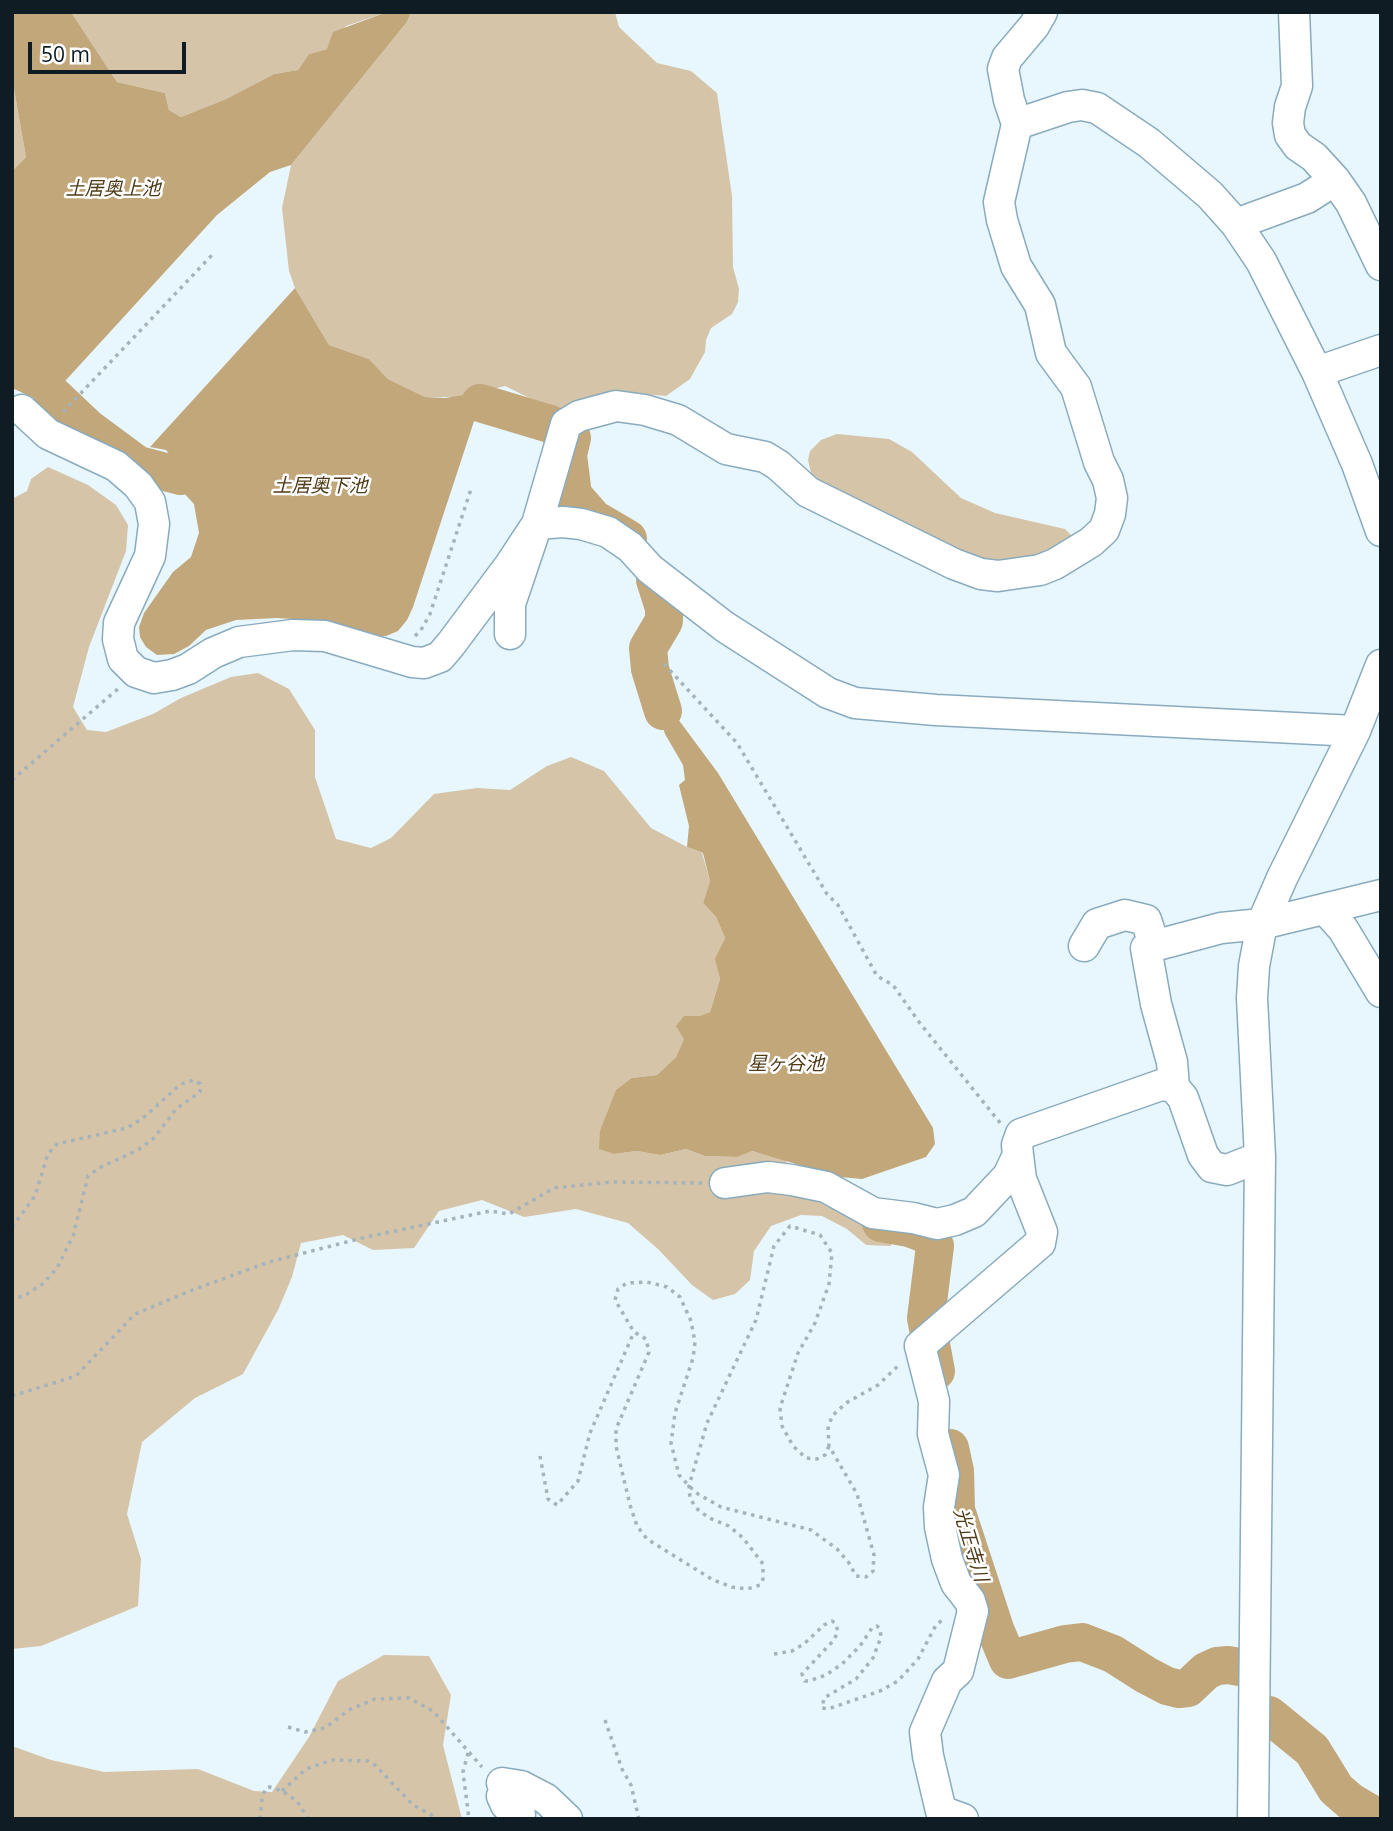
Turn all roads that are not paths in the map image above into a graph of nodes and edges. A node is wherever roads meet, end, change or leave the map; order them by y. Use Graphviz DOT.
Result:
graph roads {
  1 [pos="1042,12"];
  2 [pos="1294,12"];
  3 [pos="1017,124"];
  4 [pos="1335,180"];
  5 [pos="1236,224"];
  6 [pos="1381,265"];
  7 [pos="1381,350"];
  8 [pos="1317,373"];
  9 [pos="22,410"];
  10 [pos="537,524"];
  11 [pos="1381,531"];
  12 [pos="510,634"];
  13 [pos="1381,665"];
  14 [pos="1355,731"];
  15 [pos="1381,895"];
  16 [pos="1325,909"];
  17 [pos="1262,925"];
  18 [pos="1154,944"];
  19 [pos="1084,946"];
  20 [pos="1381,992"];
  21 [pos="1174,1087"];
  22 [pos="1018,1147"];
  23 [pos="1259,1157"];
  24 [pos="725,1183"];
  25 [pos="520,1815"];
  26 [pos="567,1819"];
  27 [pos="963,1819"];
  28 [pos="1253,1819"];
  1 -- 3 [label="street"];
  2 -- 4 [label="street"];
  3 -- 5 [label="street"];
  3 -- 10 [label="street"];
  4 -- 5 [label="street"];
  4 -- 6 [label="street"];
  5 -- 8 [label="street"];
  7 -- 8 [label="street"];
  8 -- 11 [label="street"];
  9 -- 10 [label="street"];
  10 -- 12 [label="street"];
  10 -- 14 [label="street"];
  13 -- 14 [label="street"];
  14 -- 17 [label="street"];
  15 -- 16 [label="street"];
  16 -- 17 [label="street"];
  16 -- 20 [label="street"];
  17 -- 18 [label="street"];
  17 -- 23 [label="street"];
  18 -- 19 [label="street"];
  18 -- 21 [label="street"];
  21 -- 22 [label="street"];
  21 -- 23 [label="street"];
  22 -- 24 [label="street"];
  22 -- 27 [label="street"];
  23 -- 28 [label="street"];
  25 -- 26 [label="street"];
}
